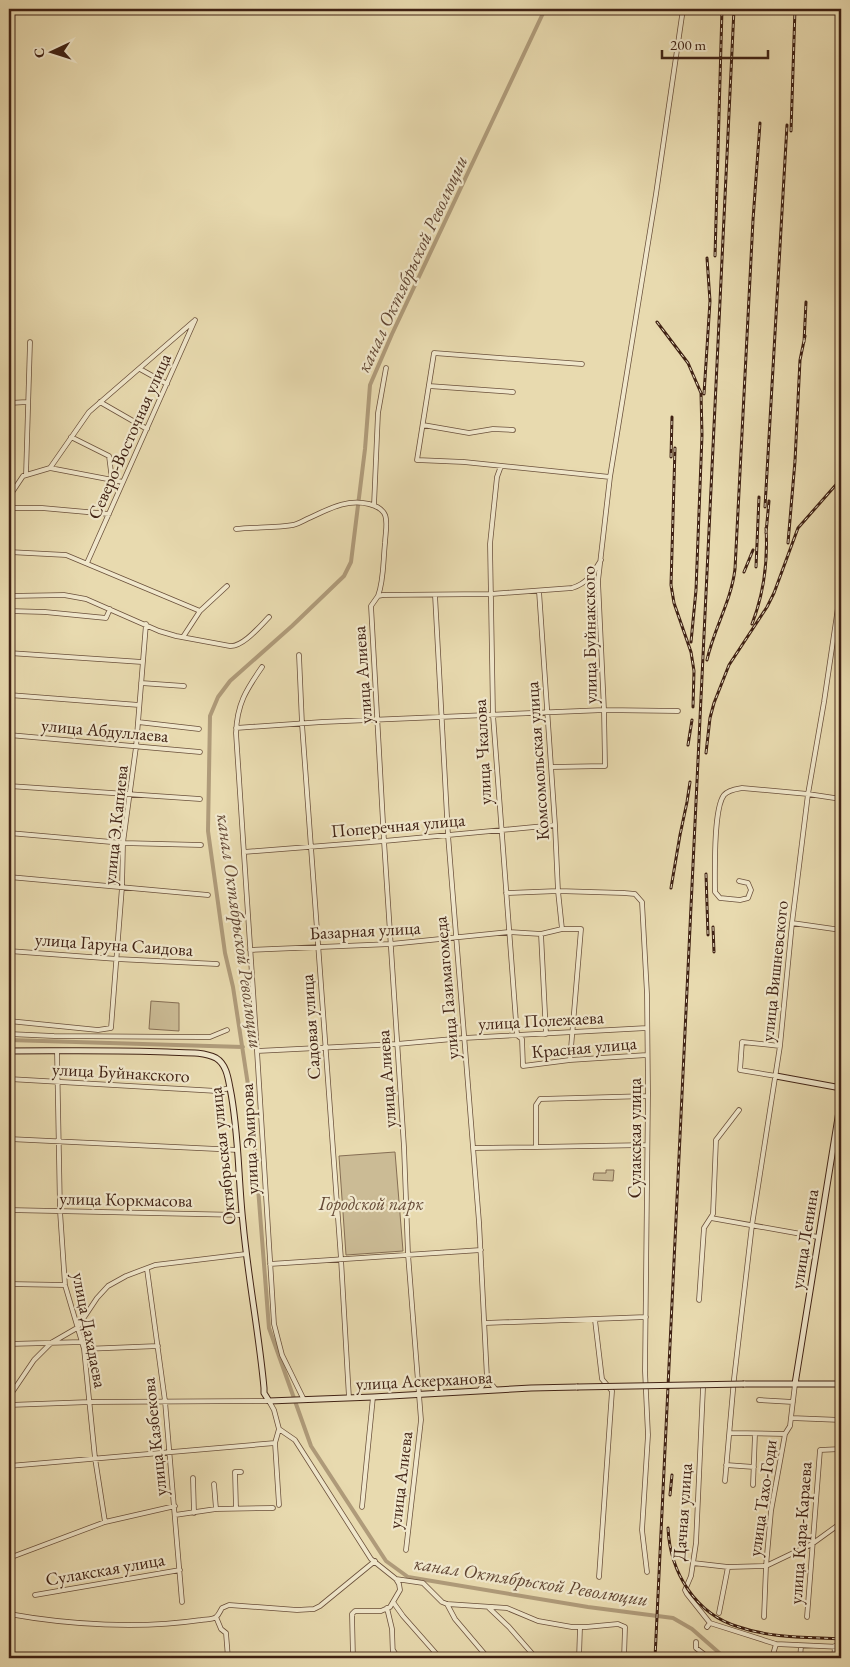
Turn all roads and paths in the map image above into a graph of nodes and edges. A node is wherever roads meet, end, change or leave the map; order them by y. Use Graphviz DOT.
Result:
graph roads {
  1 [pos="683,9"];
  2 [pos="30,342"];
  3 [pos="582,364"];
  4 [pos="386,368"];
  5 [pos="140,369"];
  6 [pos="167,384"];
  7 [pos="429,386"];
  8 [pos="513,392"];
  9 [pos="27,402"];
  10 [pos="100,402"];
  11 [pos="9,403"];
  12 [pos="422,424"];
  13 [pos="147,429"];
  14 [pos="512,430"];
  15 [pos="71,437"];
  16 [pos="501,466"];
  17 [pos="50,468"];
  18 [pos="26,475"];
  19 [pos="610,477"];
  20 [pos="112,480"];
  21 [pos="123,482"];
  22 [pos="9,497"];
  23 [pos="374,505"];
  24 [pos="9,508"];
  25 [pos="109,514"];
  26 [pos="236,528"];
  27 [pos="9,552"];
  28 [pos="601,560"];
  29 [pos="87,563"];
  30 [pos="841,566"];
  31 [pos="227,586"];
  32 [pos="539,591"];
  33 [pos="491,594"];
  34 [pos="841,594"];
  35 [pos="435,595"];
  36 [pos="9,596"];
  37 [pos="378,596"];
  38 [pos="110,609"];
  39 [pos="9,611"];
  40 [pos="200,611"];
  41 [pos="270,618"];
  42 [pos="146,624"];
  43 [pos="183,637"];
  44 [pos="9,653"];
  45 [pos="299,655"];
  46 [pos="142,662"];
  47 [pos="262,667"];
  48 [pos="141,683"];
  49 [pos="184,686"];
  50 [pos="9,695"];
  51 [pos="139,705"];
  52 [pos="604,710"];
  53 [pos="678,711"];
  54 [pos="547,713"];
  55 [pos="493,715"];
  56 [pos="440,717"];
  57 [pos="378,720"];
  58 [pos="138,722"];
  59 [pos="302,724"];
  60 [pos="236,728"];
  61 [pos="199,729"];
  62 [pos="9,735"];
  63 [pos="136,747"];
  64 [pos="200,752"];
  65 [pos="551,767"];
  66 [pos="9,786"];
  67 [pos="808,794"];
  68 [pos="131,795"];
  69 [pos="200,799"];
  70 [pos="841,799"];
  71 [pos="555,824"];
  72 [pos="501,829"];
  73 [pos="9,834"];
  74 [pos="448,835"];
  75 [pos="384,841"];
  76 [pos="123,844"];
  77 [pos="201,845"];
  78 [pos="311,847"];
  79 [pos="244,852"];
  80 [pos="9,877"];
  81 [pos="738,881"];
  82 [pos="122,887"];
  83 [pos="558,892"];
  84 [pos="506,893"];
  85 [pos="208,895"];
  86 [pos="792,924"];
  87 [pos="562,929"];
  88 [pos="841,930"];
  89 [pos="509,932"];
  90 [pos="541,934"];
  91 [pos="456,937"];
  92 [pos="391,944"];
  93 [pos="318,946"];
  94 [pos="250,950"];
  95 [pos="9,951"];
  96 [pos="117,959"];
  97 [pos="217,964"];
  98 [pos="9,1022"];
  99 [pos="647,1028"];
  100 [pos="227,1030"];
  101 [pos="572,1032"];
  102 [pos="9,1034"];
  103 [pos="546,1034"];
  104 [pos="517,1035"];
  105 [pos="464,1038"];
  106 [pos="397,1044"];
  107 [pos="780,1046"];
  108 [pos="325,1047"];
  109 [pos="9,1051"];
  110 [pos="57,1051"];
  111 [pos="258,1051"];
  112 [pos="647,1055"];
  113 [pos="570,1060"];
  114 [pos="524,1066"];
  115 [pos="776,1076"];
  116 [pos="9,1078"];
  117 [pos="58,1082"];
  118 [pos="230,1088"];
  119 [pos="841,1088"];
  120 [pos="648,1096"];
  121 [pos="841,1100"];
  122 [pos="739,1110"];
  123 [pos="9,1139"];
  124 [pos="58,1141"];
  125 [pos="647,1146"];
  126 [pos="536,1147"];
  127 [pos="474,1148"];
  128 [pos="238,1150"];
  129 [pos="9,1210"];
  130 [pos="60,1211"];
  131 [pos="242,1215"];
  132 [pos="710,1218"];
  133 [pos="752,1225"];
  134 [pos="818,1237"];
  135 [pos="481,1250"];
  136 [pos="246,1254"];
  137 [pos="408,1254"];
  138 [pos="341,1259"];
  139 [pos="270,1264"];
  140 [pos="147,1270"];
  141 [pos="9,1284"];
  142 [pos="65,1285"];
  143 [pos="699,1300"];
  144 [pos="646,1317"];
  145 [pos="595,1320"];
  146 [pos="485,1323"];
  147 [pos="78,1328"];
  148 [pos="82,1342"];
  149 [pos="9,1344"];
  150 [pos="51,1344"];
  151 [pos="158,1346"];
  152 [pos="84,1349"];
  153 [pos="486,1378"];
  154 [pos="795,1384"];
  155 [pos="841,1384"];
  156 [pos="703,1388"];
  157 [pos="496,1391"];
  158 [pos="479,1392"];
  159 [pos="418,1394"];
  160 [pos="9,1397"];
  161 [pos="373,1397"];
  162 [pos="349,1398"];
  163 [pos="302,1400"];
  164 [pos="759,1400"];
  165 [pos="165,1401"];
  166 [pos="270,1401"];
  167 [pos="90,1402"];
  168 [pos="793,1402"];
  169 [pos="9,1405"];
  170 [pos="791,1418"];
  171 [pos="841,1420"];
  172 [pos="279,1428"];
  173 [pos="730,1433"];
  174 [pos="755,1434"];
  175 [pos="785,1434"];
  176 [pos="275,1443"];
  177 [pos="841,1449"];
  178 [pos="170,1452"];
  179 [pos="96,1458"];
  180 [pos="9,1466"];
  181 [pos="726,1466"];
  182 [pos="754,1467"];
  183 [pos="241,1472"];
  184 [pos="193,1478"];
  185 [pos="725,1482"];
  186 [pos="214,1484"];
  187 [pos="753,1485"];
  188 [pos="174,1506"];
  189 [pos="279,1506"];
  190 [pos="362,1507"];
  191 [pos="236,1508"];
  192 [pos="273,1508"];
  193 [pos="216,1509"];
  194 [pos="194,1513"];
  195 [pos="175,1515"];
  196 [pos="105,1522"];
  197 [pos="841,1523"];
  198 [pos="812,1544"];
  199 [pos="406,1550"];
  200 [pos="9,1558"];
  201 [pos="374,1562"];
  202 [pos="693,1563"];
  203 [pos="766,1566"];
  204 [pos="728,1567"];
  205 [pos="180,1570"];
  206 [pos="647,1572"];
  207 [pos="599,1577"];
  208 [pos="396,1579"];
  209 [pos="35,1595"];
  210 [pos="182,1602"];
  211 [pos="393,1602"];
  212 [pos="447,1604"];
  213 [pos="387,1608"];
  214 [pos="488,1608"];
  215 [pos="719,1613"];
  216 [pos="9,1614"];
  217 [pos="216,1617"];
  218 [pos="764,1617"];
  219 [pos="807,1617"];
  220 [pos="580,1627"];
  221 [pos="696,1642"];
  222 [pos="776,1644"];
  223 [pos="802,1646"];
  224 [pos="835,1646"];
  225 [pos="841,1647"];
  226 [pos="392,1650"];
  227 [pos="228,1658"];
  228 [pos="353,1658"];
  229 [pos="393,1658"];
  230 [pos="398,1658"];
  231 [pos="440,1658"];
  232 [pos="488,1658"];
  233 [pos="536,1658"];
  234 [pos="578,1658"];
  235 [pos="624,1658"];
  236 [pos="709,1658"];
  237 [pos="772,1658"];
  238 [pos="800,1658"];
  239 [pos="834,1658"];
  1 -- 19 [label="street, улица Буйнакского"];
  2 -- 9 [label="street"];
  3 -- 7 [label="street"];
  4 -- 23 [label="street"];
  5 -- 6 [label="street"];
  5 -- 6 [label="street, Северо-Восточная улица"];
  5 -- 10 [label="street"];
  6 -- 13 [label="street, Северо-Восточная улица"];
  7 -- 8 [label="street"];
  7 -- 12 [label="street"];
  9 -- 11 [label="street"];
  9 -- 18 [label="street"];
  10 -- 13 [label="street"];
  10 -- 15 [label="street"];
  12 -- 14 [label="street"];
  12 -- 16 [label="street"];
  13 -- 21 [label="street, Северо-Восточная улица"];
  15 -- 17 [label="street"];
  15 -- 20 [label="street"];
  16 -- 19 [label="street"];
  16 -- 33 [label="street, улица Чкалова"];
  17 -- 18 [label="street"];
  17 -- 20 [label="street"];
  18 -- 22 [label="street"];
  19 -- 28 [label="street, улица Буйнакского"];
  20 -- 21 [label="street"];
  21 -- 25 [label="street, Северо-Восточная улица"];
  23 -- 26 [label="street"];
  23 -- 37 [label="street"];
  24 -- 25 [label="street"];
  25 -- 29 [label="street, Северо-Восточная улица"];
  27 -- 29 [label="street"];
  28 -- 32 [label="street"];
  28 -- 52 [label="street, улица Буйнакского"];
  29 -- 40 [label="street"];
  30 -- 34 [label="street, улица Вишневского"];
  31 -- 40 [label="street"];
  32 -- 33 [label="street"];
  32 -- 54 [label="street, Комсомольская улица"];
  33 -- 35 [label="street"];
  33 -- 55 [label="street, улица Чкалова"];
  34 -- 67 [label="street, улица Вишневского"];
  35 -- 37 [label="street"];
  35 -- 56 [label="street, улица Газимагомеда"];
  36 -- 38 [label="street"];
  37 -- 57 [label="street, улица Алиева"];
  38 -- 39 [label="street"];
  38 -- 42 [label="street"];
  40 -- 43 [label="street"];
  41 -- 43 [label="street"];
  42 -- 43 [label="street"];
  42 -- 46 [label="street, улица Э.Капиева"];
  44 -- 46 [label="street"];
  45 -- 59 [label="street, Садовая улица"];
  46 -- 48 [label="street, улица Э.Капиева"];
  47 -- 60 [label="street, улица Эмирова"];
  48 -- 49 [label="street"];
  48 -- 51 [label="street, улица Э.Капиева"];
  50 -- 51 [label="street"];
  51 -- 58 [label="street, улица Э.Капиева"];
  52 -- 53 [label="street"];
  52 -- 54 [label="street"];
  52 -- 65 [label="street, улица Буйнакского"];
  54 -- 55 [label="street"];
  54 -- 65 [label="street, Комсомольская улица"];
  55 -- 56 [label="street"];
  55 -- 72 [label="street, улица Чкалова"];
  56 -- 57 [label="street"];
  56 -- 74 [label="street, улица Газимагомеда"];
  57 -- 59 [label="street"];
  57 -- 75 [label="street, улица Алиева"];
  58 -- 61 [label="street"];
  58 -- 63 [label="street, улица Э.Капиева"];
  59 -- 60 [label="street"];
  59 -- 78 [label="street, Садовая улица"];
  60 -- 79 [label="street, улица Эмирова"];
  62 -- 63 [label="street, улица Абдуллаева"];
  63 -- 64 [label="street, улица Абдуллаева"];
  63 -- 68 [label="street, улица Э.Капиева"];
  65 -- 71 [label="street, Комсомольская улица"];
  66 -- 68 [label="street"];
  67 -- 70 [label="street"];
  67 -- 81 [label="street"];
  67 -- 86 [label="street, улица Вишневского"];
  68 -- 69 [label="street"];
  68 -- 76 [label="street, улица Э.Капиева"];
  71 -- 72 [label="street, Поперечная улица"];
  71 -- 83 [label="street, Комсомольская улица"];
  72 -- 74 [label="street, Поперечная улица"];
  72 -- 84 [label="street, улица Чкалова"];
  73 -- 76 [label="street"];
  74 -- 75 [label="street, Поперечная улица"];
  74 -- 91 [label="street, улица Газимагомеда"];
  75 -- 78 [label="street, Поперечная улица"];
  75 -- 92 [label="street, улица Алиева"];
  76 -- 77 [label="street"];
  76 -- 82 [label="street, улица Э.Капиева"];
  78 -- 79 [label="street, Поперечная улица"];
  78 -- 93 [label="street, Садовая улица"];
  79 -- 94 [label="street, улица Эмирова"];
  80 -- 82 [label="street"];
  82 -- 85 [label="street"];
  82 -- 96 [label="street, улица Э.Капиева"];
  83 -- 84 [label="street"];
  83 -- 87 [label="street, Комсомольская улица"];
  83 -- 99 [label="street, Сулакская улица"];
  84 -- 89 [label="street, улица Чкалова"];
  86 -- 88 [label="street"];
  86 -- 107 [label="street, улица Вишневского"];
  87 -- 90 [label="street"];
  87 -- 101 [label="street"];
  89 -- 90 [label="street, Базарная улица"];
  89 -- 91 [label="street, Базарная улица"];
  89 -- 104 [label="street, улица Чкалова"];
  90 -- 103 [label="street"];
  91 -- 92 [label="street, Базарная улица"];
  91 -- 105 [label="street, улица Газимагомеда"];
  92 -- 93 [label="street, Базарная улица"];
  92 -- 106 [label="street, улица Алиева"];
  93 -- 94 [label="street, Базарная улица"];
  93 -- 108 [label="street, Садовая улица"];
  94 -- 111 [label="street, улица Эмирова"];
  95 -- 96 [label="street, улица Гаруна Саидова"];
  96 -- 97 [label="street, улица Гаруна Саидова"];
  96 -- 98 [label="street, улица Э.Капиева"];
  99 -- 101 [label="street, улица Полежаева"];
  99 -- 112 [label="street, Сулакская улица"];
  100 -- 102 [label="street"];
  101 -- 103 [label="street, улица Полежаева"];
  101 -- 113 [label="street"];
  103 -- 104 [label="street, улица Полежаева"];
  104 -- 105 [label="street, улица Полежаева"];
  104 -- 114 [label="street, улица Чкалова"];
  105 -- 106 [label="street, улица Полежаева"];
  105 -- 127 [label="street, улица Газимагомеда"];
  106 -- 108 [label="street, улица Полежаева"];
  106 -- 137 [label="street, улица Алиева"];
  107 -- 115 [label="street, улица Вишневского"];
  107 -- 115 [label="street"];
  108 -- 111 [label="street, улица Полежаева"];
  108 -- 138 [label="street, Садовая улица"];
  109 -- 110 [label="street, Октябрьская улица"];
  110 -- 117 [label="street, улица Дахадаева"];
  110 -- 118 [label="street, Октябрьская улица"];
  111 -- 139 [label="street, улица Эмирова"];
  112 -- 113 [label="street, Красная улица"];
  112 -- 120 [label="street, Сулакская улица"];
  113 -- 114 [label="street, Красная улица"];
  115 -- 119 [label="street"];
  115 -- 133 [label="street, улица Вишневского"];
  116 -- 117 [label="street, улица Буйнакского"];
  117 -- 118 [label="street, улица Буйнакского"];
  117 -- 124 [label="street, улица Дахадаева"];
  118 -- 128 [label="street, Октябрьская улица"];
  120 -- 125 [label="street, Сулакская улица"];
  120 -- 126 [label="street"];
  121 -- 134 [label="street, улица Ленина"];
  122 -- 132 [label="street"];
  123 -- 124 [label="street"];
  124 -- 128 [label="street"];
  124 -- 130 [label="street, улица Дахадаева"];
  125 -- 126 [label="street"];
  125 -- 144 [label="street, Сулакская улица"];
  126 -- 127 [label="street"];
  127 -- 135 [label="street, улица Газимагомеда"];
  128 -- 131 [label="street, Октябрьская улица"];
  129 -- 130 [label="street, улица Коркмасова"];
  130 -- 131 [label="street, улица Коркмасова"];
  130 -- 142 [label="street, улица Дахадаева"];
  131 -- 136 [label="street, Октябрьская улица"];
  132 -- 133 [label="street"];
  132 -- 143 [label="street"];
  133 -- 134 [label="street"];
  133 -- 173 [label="street, улица Вишневского"];
  134 -- 154 [label="street, улица Ленина"];
  135 -- 137 [label="street"];
  135 -- 146 [label="street, улица Газимагомеда"];
  136 -- 140 [label="street"];
  136 -- 166 [label="street, Октябрьская улица"];
  137 -- 138 [label="street"];
  137 -- 159 [label="street, улица Алиева"];
  138 -- 139 [label="street"];
  138 -- 162 [label="street, Садовая улица"];
  139 -- 163 [label="street, улица Эмирова"];
  140 -- 147 [label="street"];
  140 -- 151 [label="street, улица Казбекова"];
  141 -- 142 [label="street"];
  142 -- 147 [label="street, улица Дахадаева"];
  144 -- 145 [label="street"];
  144 -- 206 [label="street, Сулакская улица"];
  145 -- 146 [label="street"];
  145 -- 207 [label="street"];
  146 -- 153 [label="street, улица Газимагомеда"];
  147 -- 148 [label="street, улица Дахадаева"];
  147 -- 150 [label="street"];
  148 -- 150 [label="street"];
  148 -- 152 [label="street, улица Дахадаева"];
  149 -- 150 [label="street"];
  150 -- 160 [label="street"];
  151 -- 152 [label="street"];
  151 -- 165 [label="street, улица Казбекова"];
  152 -- 167 [label="street, улица Дахадаева"];
  153 -- 157 [label="street"];
  153 -- 158 [label="street, улица Газимагомеда"];
  154 -- 155 [label="street, улица Аскерханова"];
  154 -- 157 [label="street, улица Аскерханова, bridge"];
  154 -- 168 [label="street, улица Тахо-Годи"];
  156 -- 202 [label="street, Дачная улица"];
  157 -- 158 [label="street, улица Аскерханова"];
  158 -- 159 [label="street, улица Аскерханова"];
  159 -- 161 [label="street, улица Аскерханова"];
  159 -- 199 [label="street, улица Алиева"];
  161 -- 162 [label="street, улица Аскерханова"];
  161 -- 190 [label="street"];
  162 -- 163 [label="street, улица Аскерханова"];
  163 -- 166 [label="street, улица Аскерханова"];
  164 -- 168 [label="street"];
  165 -- 166 [label="street, улица Аскерханова"];
  165 -- 167 [label="street, улица Аскерханова"];
  165 -- 178 [label="street, улица Казбекова"];
  166 -- 172 [label="street"];
  167 -- 169 [label="street, улица Аскерханова"];
  167 -- 179 [label="street, улица Дахадаева"];
  168 -- 170 [label="street, улица Тахо-Годи"];
  170 -- 171 [label="street"];
  170 -- 175 [label="street, улица Тахо-Годи"];
  172 -- 176 [label="street"];
  172 -- 201 [label="street"];
  173 -- 174 [label="street"];
  173 -- 181 [label="street, улица Вишневского"];
  174 -- 175 [label="street"];
  174 -- 182 [label="street"];
  175 -- 203 [label="street, улица Тахо-Годи"];
  176 -- 178 [label="street"];
  176 -- 189 [label="street"];
  177 -- 198 [label="street, улица Кара-Караева"];
  178 -- 179 [label="street"];
  178 -- 188 [label="street, улица Казбекова"];
  179 -- 180 [label="street"];
  179 -- 196 [label="street, улица Дахадаева"];
  181 -- 182 [label="street"];
  181 -- 185 [label="street, улица Вишневского"];
  182 -- 187 [label="street"];
  183 -- 191 [label="street"];
  184 -- 194 [label="street"];
  186 -- 193 [label="street"];
  188 -- 195 [label="street, улица Казбекова"];
  188 -- 196 [label="street"];
  191 -- 192 [label="street"];
  191 -- 193 [label="street"];
  193 -- 194 [label="street"];
  194 -- 195 [label="street"];
  195 -- 205 [label="street, улица Казбекова"];
  196 -- 200 [label="street"];
  197 -- 198 [label="street"];
  198 -- 203 [label="street"];
  198 -- 219 [label="street, улица Кара-Караева"];
  201 -- 208 [label="street"];
  201 -- 217 [label="street"];
  202 -- 204 [label="street"];
  202 -- 222 [label="street, Дачная улица"];
  203 -- 204 [label="street"];
  203 -- 218 [label="street, улица Тахо-Годи"];
  204 -- 215 [label="street"];
  205 -- 209 [label="street, Сулакская улица"];
  205 -- 210 [label="street, улица Казбекова"];
  208 -- 211 [label="street"];
  208 -- 212 [label="street"];
  211 -- 213 [label="street"];
  211 -- 231 [label="street"];
  212 -- 214 [label="street"];
  212 -- 232 [label="street"];
  213 -- 226 [label="street"];
  213 -- 228 [label="street"];
  214 -- 220 [label="street"];
  214 -- 233 [label="street"];
  216 -- 217 [label="street"];
  217 -- 227 [label="street"];
  220 -- 234 [label="street"];
  220 -- 235 [label="street"];
  221 -- 236 [label="street"];
  222 -- 223 [label="street"];
  222 -- 237 [label="street"];
  223 -- 224 [label="street"];
  223 -- 238 [label="street"];
  224 -- 225 [label="street"];
  224 -- 239 [label="street"];
  226 -- 229 [label="street"];
  226 -- 230 [label="street"];
}
